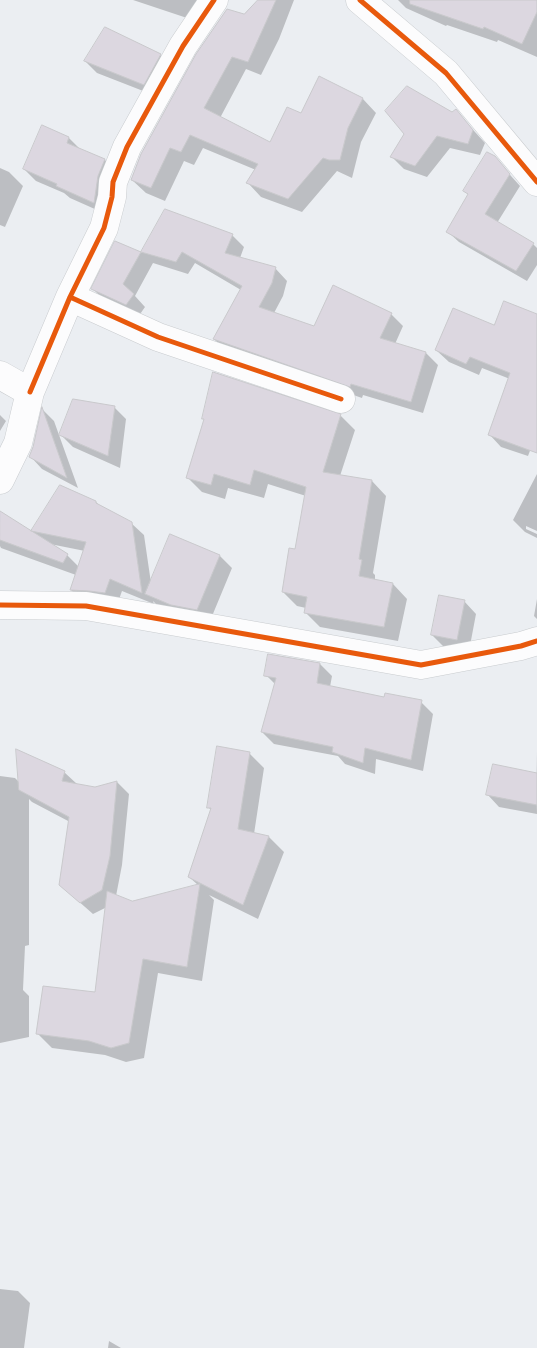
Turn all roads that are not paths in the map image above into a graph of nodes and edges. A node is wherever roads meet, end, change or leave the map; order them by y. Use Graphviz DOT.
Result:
graph roads {
  1 [pos="214,0"];
  2 [pos="360,0"];
  3 [pos="537,182"];
  4 [pos="70,297"];
  5 [pos="0,375"];
  6 [pos="30,392"];
  7 [pos="341,398"];
  8 [pos="0,480"];
  9 [pos="0,605"];
  10 [pos="537,641"];
  1 -- 4 [label="street"];
  2 -- 3 [label="street"];
  4 -- 6 [label="street"];
  4 -- 7 [label="street"];
  5 -- 6 [label="street"];
  6 -- 8 [label="street"];
  9 -- 10 [label="street"];
}
